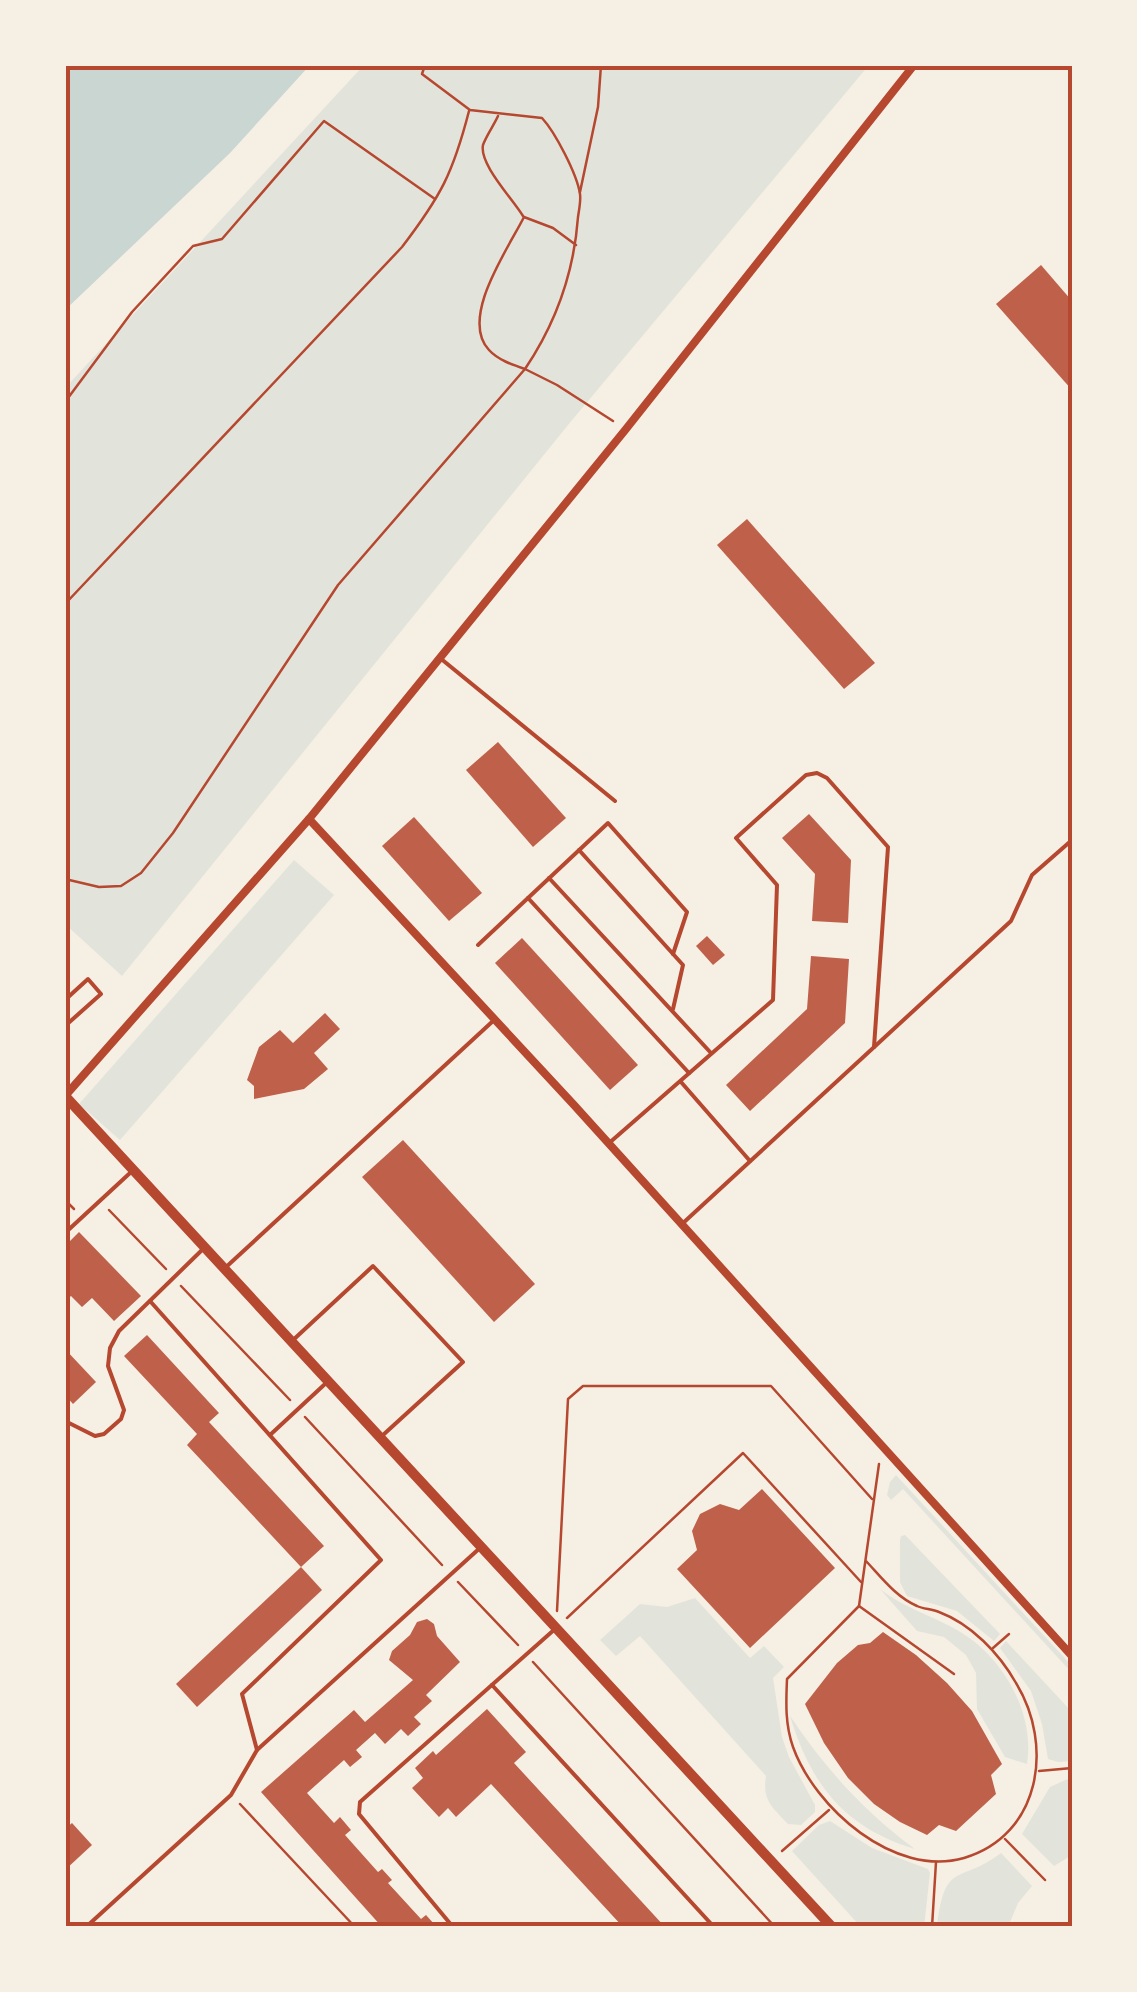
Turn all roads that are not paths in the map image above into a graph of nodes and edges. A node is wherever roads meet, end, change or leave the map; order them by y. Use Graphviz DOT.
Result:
graph roads {
  1 [pos="914,65"];
  2 [pos="440,658"];
  3 [pos="615,802"];
  4 [pos="309,819"];
  5 [pos="1072,840"];
  6 [pos="578,850"];
  7 [pos="549,878"];
  8 [pos="528,898"];
  9 [pos="478,945"];
  10 [pos="673,954"];
  11 [pos="65,1000"];
  12 [pos="672,1011"];
  13 [pos="494,1020"];
  14 [pos="65,1026"];
  15 [pos="874,1047"];
  16 [pos="711,1054"];
  17 [pos="689,1073"];
  18 [pos="680,1081"];
  19 [pos="65,1096"];
  20 [pos="608,1144"];
  21 [pos="750,1161"];
  22 [pos="134,1170"];
  23 [pos="682,1224"];
  24 [pos="65,1232"];
  25 [pos="206,1247"];
  26 [pos="225,1268"];
  27 [pos="150,1301"];
  28 [pos="292,1341"];
  29 [pos="328,1380"];
  30 [pos="65,1421"];
  31 [pos="270,1435"];
  32 [pos="381,1438"];
  33 [pos="481,1547"];
  34 [pos="557,1628"];
  35 [pos="1072,1656"];
  36 [pos="492,1686"];
  37 [pos="256,1750"];
  38 [pos="86,1927"];
  39 [pos="453,1927"];
  40 [pos="714,1927"];
  41 [pos="832,1927"];
  1 -- 2 [label="street"];
  2 -- 3 [label="lane"];
  2 -- 4 [label="street"];
  4 -- 13 [label="street"];
  4 -- 19 [label="street"];
  5 -- 15 [label="lane"];
  6 -- 7 [label="lane"];
  6 -- 10 [label="lane"];
  6 -- 10 [label="lane"];
  7 -- 8 [label="lane"];
  7 -- 12 [label="lane"];
  8 -- 9 [label="lane"];
  8 -- 17 [label="lane"];
  10 -- 12 [label="lane"];
  11 -- 14 [label="lane"];
  12 -- 16 [label="lane"];
  13 -- 20 [label="street"];
  13 -- 26 [label="lane"];
  15 -- 16 [label="lane"];
  15 -- 21 [label="lane"];
  16 -- 17 [label="lane"];
  17 -- 18 [label="lane"];
  18 -- 20 [label="lane"];
  18 -- 21 [label="lane"];
  19 -- 22 [label="street"];
  20 -- 23 [label="street"];
  21 -- 23 [label="lane"];
  22 -- 24 [label="lane"];
  22 -- 25 [label="street"];
  23 -- 35 [label="street"];
  25 -- 26 [label="street"];
  25 -- 27 [label="lane"];
  26 -- 28 [label="street"];
  27 -- 30 [label="lane"];
  27 -- 31 [label="lane"];
  28 -- 29 [label="street"];
  28 -- 32 [label="lane"];
  29 -- 31 [label="lane"];
  29 -- 32 [label="street"];
  31 -- 37 [label="lane"];
  32 -- 33 [label="street"];
  33 -- 34 [label="street"];
  33 -- 37 [label="lane"];
  34 -- 36 [label="lane"];
  34 -- 41 [label="street"];
  36 -- 39 [label="lane"];
  36 -- 40 [label="lane"];
  37 -- 38 [label="lane"];
}
